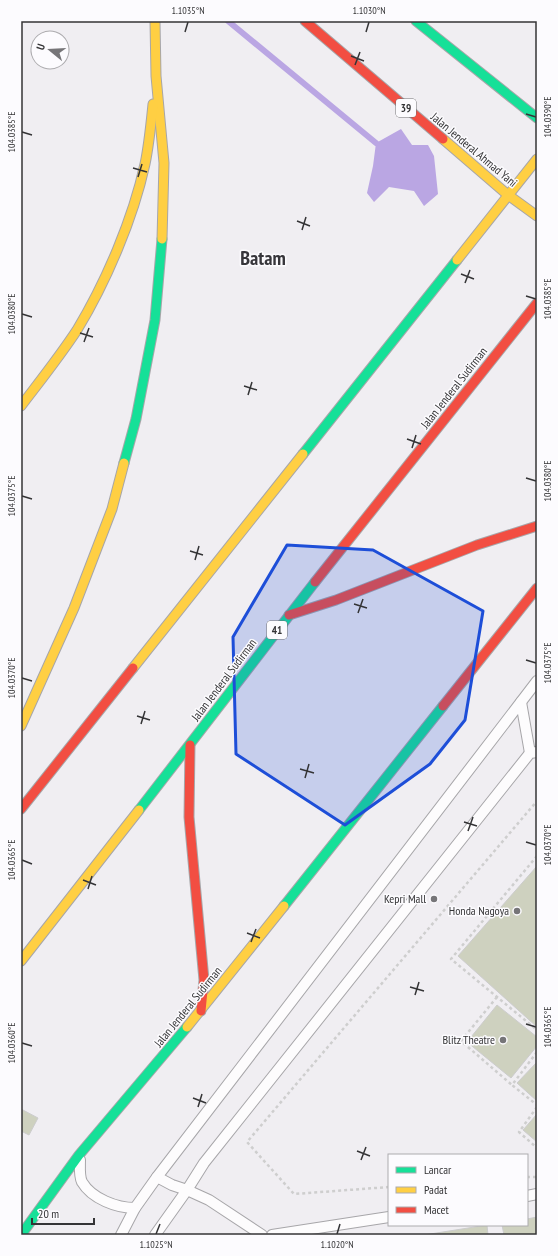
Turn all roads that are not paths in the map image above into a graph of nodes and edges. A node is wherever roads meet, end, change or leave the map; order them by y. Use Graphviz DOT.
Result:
graph roads {
  1 [pos="155,21"];
  2 [pos="305,21"];
  3 [pos="416,21"];
  4 [pos="156,76"];
  5 [pos="537,118"];
  6 [pos="537,159"];
  7 [pos="508,195"];
  8 [pos="537,216"];
  9 [pos="537,303"];
  10 [pos="21,406"];
  11 [pos="537,526"];
  12 [pos="537,588"];
  13 [pos="289,615"];
  14 [pos="536,682"];
  15 [pos="521,702"];
  16 [pos="21,726"];
  17 [pos="190,745"];
  18 [pos="533,752"];
  19 [pos="21,809"];
  20 [pos="21,960"];
  21 [pos="200,1011"];
  22 [pos="79,1155"];
  23 [pos="157,1177"];
  24 [pos="187,1190"];
  25 [pos="135,1208"];
  26 [pos="388,1217"];
  27 [pos="21,1235"];
  28 [pos="121,1235"];
  29 [pos="155,1235"];
  30 [pos="262,1235"];
  31 [pos="272,1235"];
  1 -- 4 [label="main road"];
  2 -- 7 [label="main road, Jalan Jenderal Ahmad Yani / 39"];
  3 -- 5 [label="main road"];
  4 -- 10 [label="main road"];
  4 -- 16 [label="main road"];
  6 -- 7 [label="main road"];
  7 -- 8 [label="main road, Jalan Jenderal Ahmad Yani / 39"];
  7 -- 19 [label="main road"];
  9 -- 13 [label="main road, Jalan Jenderal Sudirman / 41"];
  11 -- 13 [label="main road"];
  12 -- 21 [label="main road, Jalan Jenderal Sudirman"];
  13 -- 17 [label="main road, Jalan Jenderal Sudirman / 41"];
  14 -- 15 [label="lane"];
  15 -- 18 [label="lane"];
  15 -- 23 [label="lane"];
  17 -- 20 [label="main road, Jalan Jenderal Sudirman / 41"];
  17 -- 21 [label="main road"];
  18 -- 24 [label="lane"];
  21 -- 22 [label="main road, Jalan Jenderal Sudirman"];
  22 -- 25 [label="lane"];
  22 -- 27 [label="main road, Jalan Jenderal Sudirman"];
  23 -- 24 [label="lane"];
  23 -- 25 [label="lane"];
  24 -- 29 [label="lane"];
  24 -- 30 [label="lane"];
  25 -- 28 [label="lane"];
  26 -- 31 [label="lane"];
}
